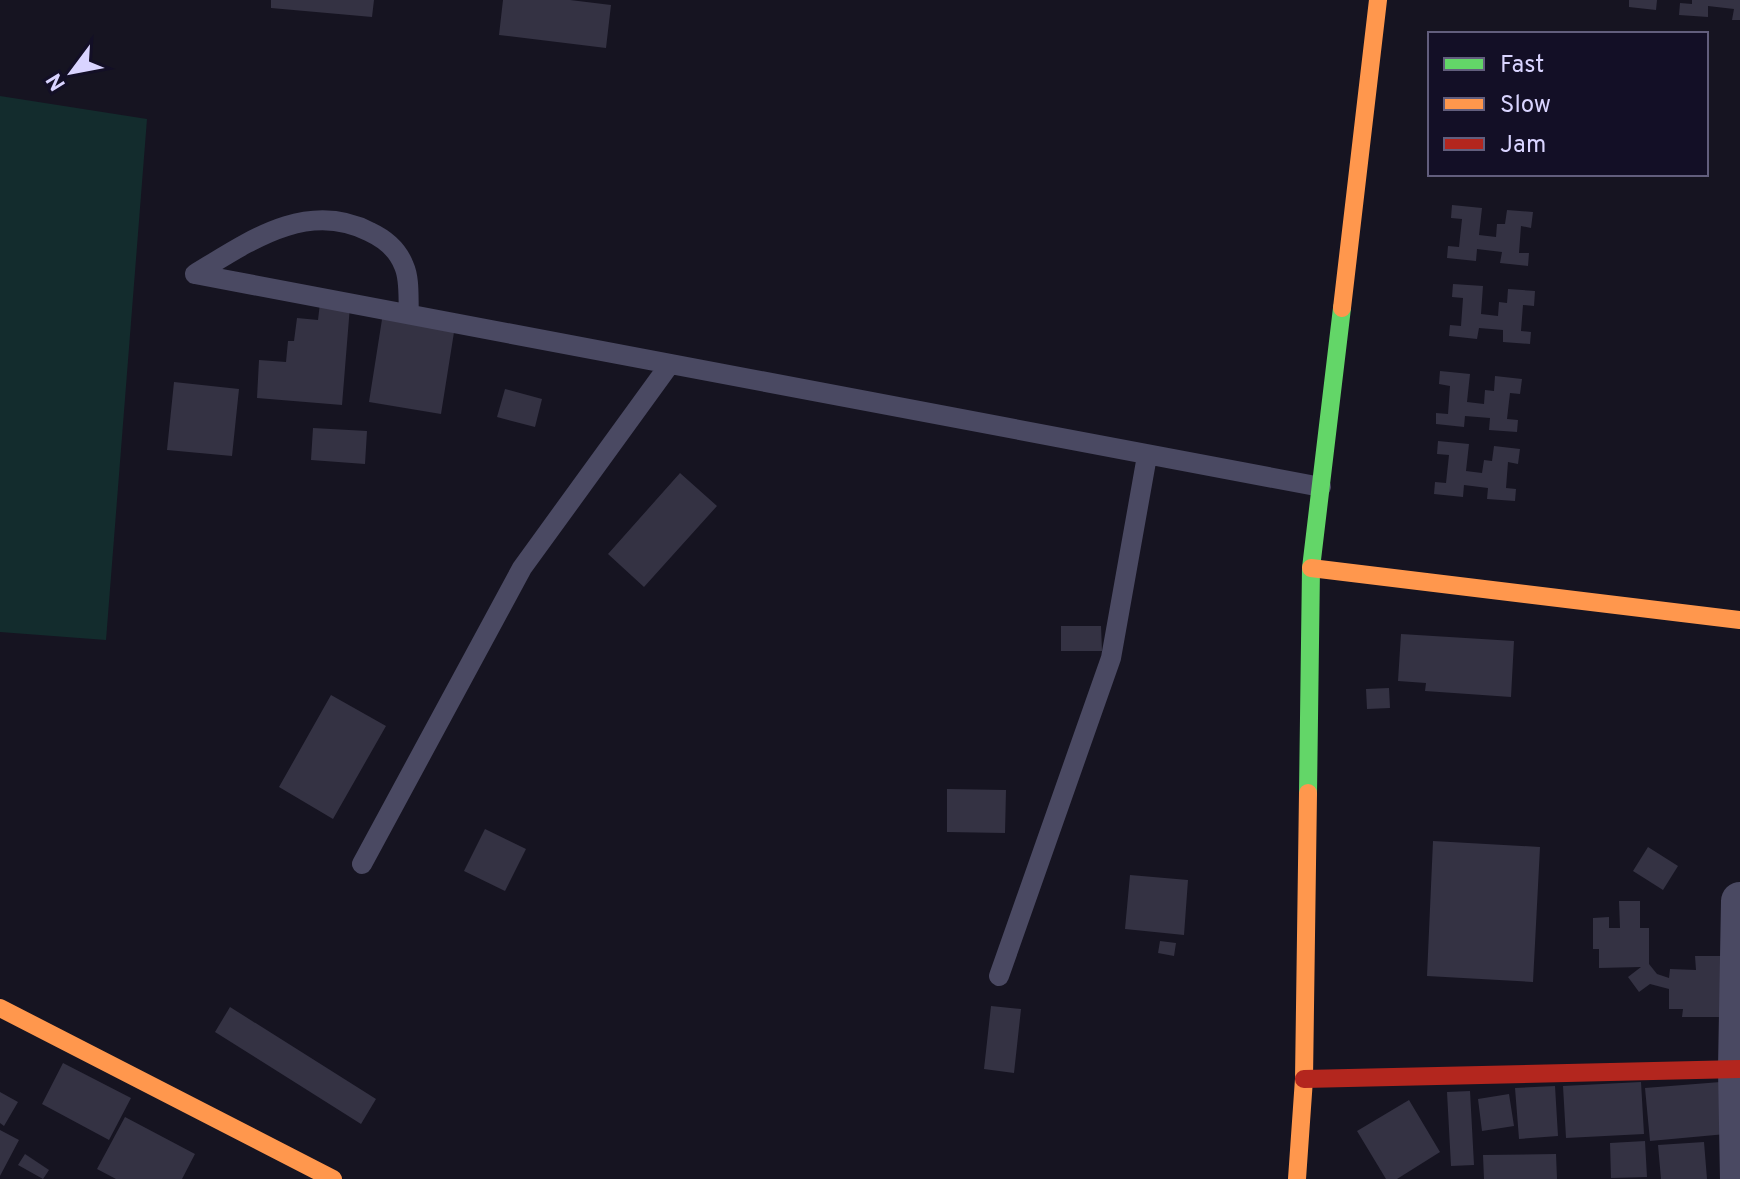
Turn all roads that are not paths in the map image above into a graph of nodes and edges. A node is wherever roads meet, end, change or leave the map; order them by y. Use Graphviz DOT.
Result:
graph roads {
  1 [pos="1378,0"];
  2 [pos="409,314"];
  3 [pos="670,364"];
  4 [pos="1147,456"];
  5 [pos="1321,487"];
  6 [pos="1311,568"];
  7 [pos="1740,620"];
  8 [pos="362,864"];
  9 [pos="1740,901"];
  10 [pos="999,976"];
  11 [pos="0,1008"];
  12 [pos="1738,1069"];
  13 [pos="1304,1079"];
  14 [pos="333,1179"];
  15 [pos="1297,1179"];
  16 [pos="1739,1179"];
  1 -- 5 [label="street"];
  2 -- 2 [label="lane"];
  2 -- 3 [label="lane"];
  3 -- 4 [label="lane"];
  3 -- 8 [label="lane"];
  4 -- 5 [label="lane"];
  4 -- 10 [label="lane"];
  5 -- 6 [label="street"];
  6 -- 7 [label="street"];
  6 -- 13 [label="street"];
  9 -- 12 [label="street"];
  11 -- 14 [label="street"];
  12 -- 13 [label="street"];
  12 -- 16 [label="street"];
  13 -- 15 [label="street"];
}
